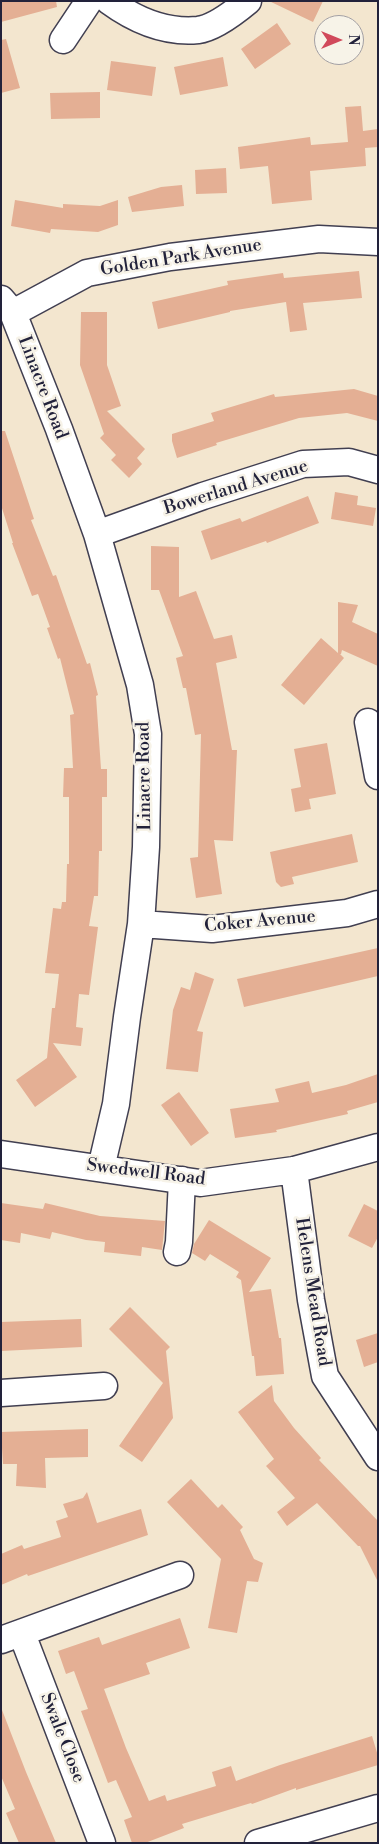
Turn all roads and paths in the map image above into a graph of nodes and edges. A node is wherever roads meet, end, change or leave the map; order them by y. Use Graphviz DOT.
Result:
graph roads {
  1 [pos="89,1"];
  2 [pos="109,1"];
  3 [pos="248,1"];
  4 [pos="63,40"];
  5 [pos="378,242"];
  6 [pos="7,306"];
  7 [pos="378,470"];
  8 [pos="96,534"];
  9 [pos="368,722"];
  10 [pos="378,776"];
  11 [pos="378,904"];
  12 [pos="141,924"];
  13 [pos="378,1147"];
  14 [pos="1,1154"];
  15 [pos="101,1168"];
  16 [pos="294,1170"];
  17 [pos="182,1180"];
  18 [pos="177,1252"];
  19 [pos="104,1386"];
  20 [pos="1,1393"];
  21 [pos="378,1458"];
  22 [pos="180,1575"];
  23 [pos="12,1637"];
  24 [pos="378,1808"];
  25 [pos="102,1843"];
  26 [pos="258,1843"];
  1 -- 4 [label="street"];
  2 -- 3 [label="street"];
  5 -- 6 [label="street, Golden Park Avenue"];
  6 -- 8 [label="street, Linacre Road"];
  7 -- 8 [label="street, Bowerland Avenue"];
  8 -- 12 [label="street, Linacre Road"];
  9 -- 10 [label="street"];
  11 -- 12 [label="street, Coker Avenue"];
  12 -- 15 [label="street, Linacre Road"];
  13 -- 16 [label="street, Swedwell Road"];
  14 -- 15 [label="street, Swedwell Road"];
  15 -- 17 [label="street, Swedwell Road"];
  16 -- 17 [label="street, Swedwell Road"];
  16 -- 21 [label="street, Helens Mead Road"];
  17 -- 18 [label="street"];
  19 -- 20 [label="street"];
  22 -- 23 [label="street, Swale Close"];
  23 -- 25 [label="street, Swale Close"];
  24 -- 26 [label="street"];
}
